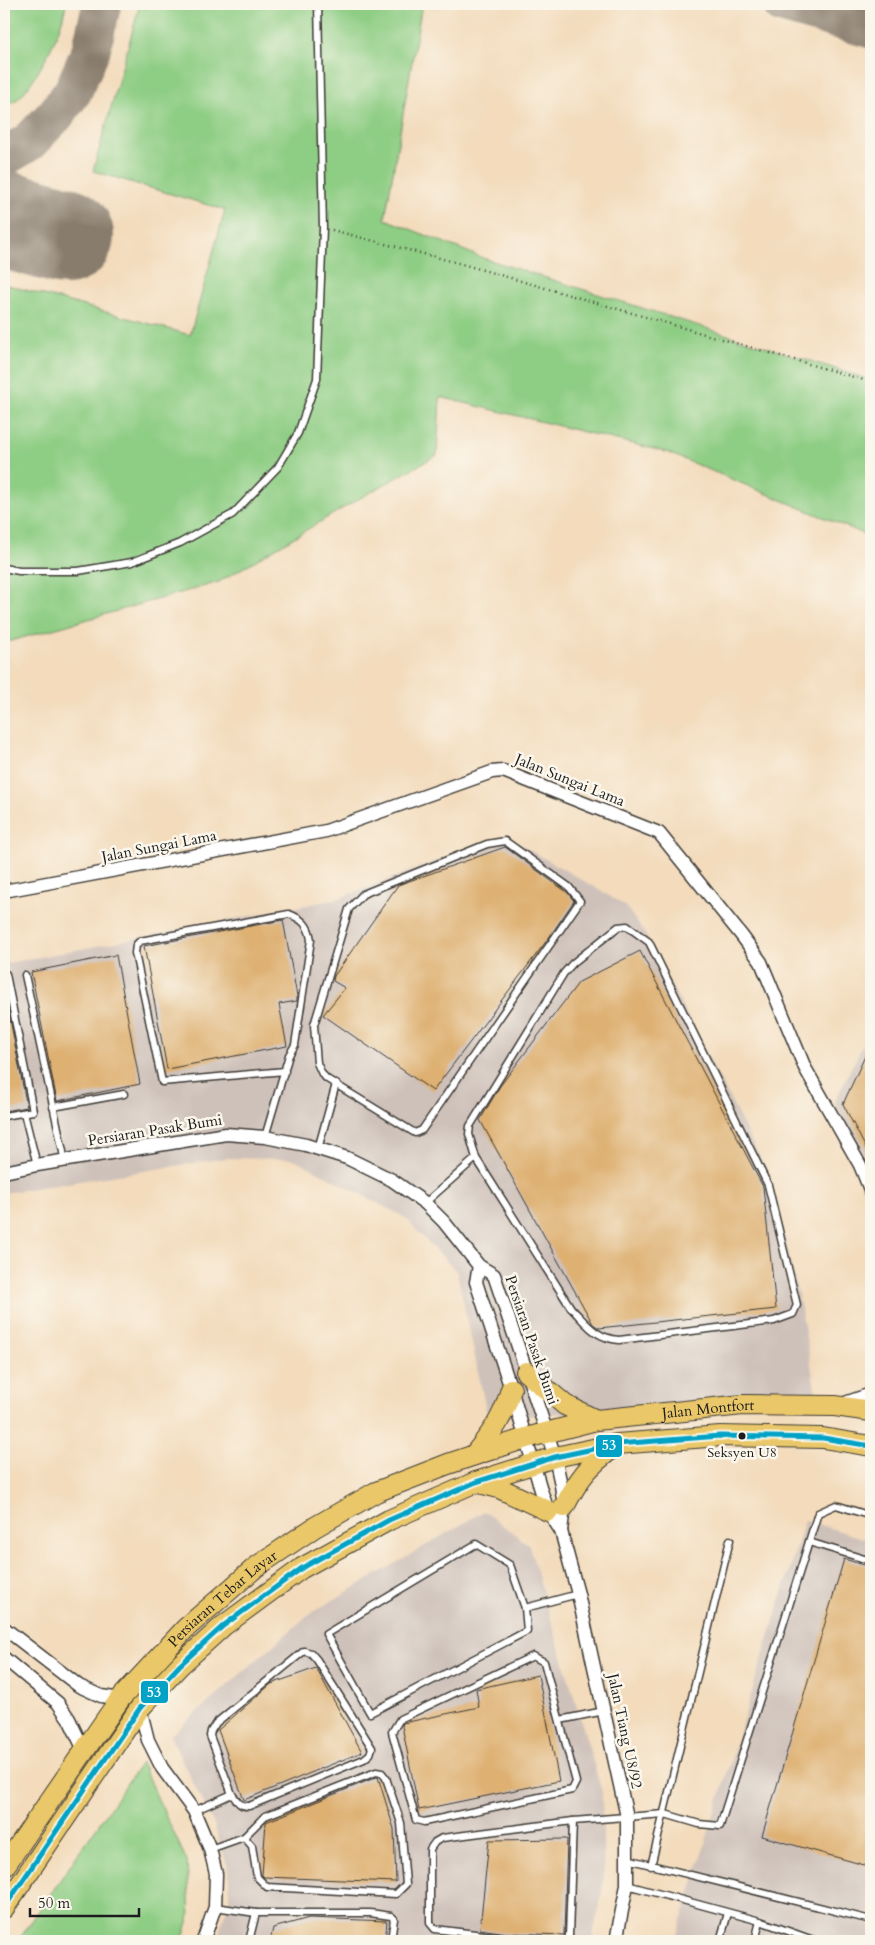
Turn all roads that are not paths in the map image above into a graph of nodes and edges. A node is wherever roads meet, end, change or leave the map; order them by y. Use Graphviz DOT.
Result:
graph roads {
  1 [pos="318,4"];
  2 [pos="4,568"];
  3 [pos="4,892"];
  4 [pos="4,974"];
  5 [pos="25,975"];
  6 [pos="284,1071"];
  7 [pos="336,1084"];
  8 [pos="124,1094"];
  9 [pos="53,1107"];
  10 [pos="24,1113"];
  11 [pos="4,1116"];
  12 [pos="266,1137"];
  13 [pos="318,1148"];
  14 [pos="476,1158"];
  15 [pos="65,1161"];
  16 [pos="37,1165"];
  17 [pos="4,1172"];
  18 [pos="869,1178"];
  19 [pos="871,1192"];
  20 [pos="425,1203"];
  21 [pos="479,1266"];
  22 [pos="526,1372"];
  23 [pos="512,1389"];
  24 [pos="871,1394"];
  25 [pos="835,1406"];
  26 [pos="871,1411"];
  27 [pos="596,1420"];
  28 [pos="546,1432"];
  29 [pos="526,1438"];
  30 [pos="617,1444"];
  31 [pos="871,1446"];
  32 [pos="474,1455"];
  33 [pos="555,1457"];
  34 [pos="534,1463"];
  35 [pos="476,1482"];
  36 [pos="556,1509"];
  37 [pos="871,1516"];
  38 [pos="730,1540"];
  39 [pos="809,1542"];
  40 [pos="871,1561"];
  41 [pos="578,1594"];
  42 [pos="525,1608"];
  43 [pos="4,1628"];
  44 [pos="4,1658"];
  45 [pos="120,1699"];
  46 [pos="140,1708"];
  47 [pos="604,1711"];
  48 [pos="560,1720"];
  49 [pos="84,1750"];
  50 [pos="232,1794"];
  51 [pos="194,1812"];
  52 [pos="665,1814"];
  53 [pos="627,1817"];
  54 [pos="573,1820"];
  55 [pos="244,1837"];
  56 [pos="210,1849"];
  57 [pos="627,1859"];
  58 [pos="651,1866"];
  59 [pos="4,1867"];
  60 [pos="627,1885"];
  61 [pos="215,1907"];
  62 [pos="4,1908"];
  63 [pos="256,1913"];
  64 [pos="728,1913"];
  65 [pos="871,1920"];
  66 [pos="760,1921"];
  67 [pos="203,1941"];
  68 [pos="249,1941"];
  69 [pos="391,1941"];
  70 [pos="532,1941"];
  71 [pos="566,1941"];
  72 [pos="616,1941"];
  73 [pos="720,1941"];
  74 [pos="755,1941"];
  75 [pos="816,1941"];
  1 -- 2 [label="lane"];
  3 -- 18 [label="street, Jalan Sungai Lama"];
  4 -- 10 [label="lane"];
  5 -- 9 [label="lane"];
  6 -- 6 [label="lane"];
  6 -- 12 [label="lane"];
  7 -- 7 [label="lane"];
  7 -- 13 [label="lane"];
  8 -- 9 [label="lane"];
  9 -- 15 [label="lane"];
  10 -- 11 [label="lane"];
  10 -- 16 [label="lane"];
  12 -- 13 [label="street, Persiaran Pasak Bumi"];
  12 -- 15 [label="street, Persiaran Pasak Bumi"];
  13 -- 20 [label="street, Persiaran Pasak Bumi"];
  14 -- 14 [label="lane"];
  14 -- 20 [label="lane"];
  15 -- 16 [label="street, Persiaran Pasak Bumi"];
  16 -- 17 [label="street, Persiaran Pasak Bumi"];
  18 -- 19 [label="street, Jalan Sungai Lama"];
  20 -- 21 [label="street, Persiaran Pasak Bumi"];
  21 -- 22 [label="street, Persiaran Pasak Bumi"];
  21 -- 23 [label="street"];
  22 -- 27 [label="main road"];
  22 -- 28 [label="street, Persiaran Pasak Bumi"];
  23 -- 29 [label="street"];
  23 -- 32 [label="main road"];
  24 -- 25 [label="street"];
  25 -- 26 [label="main road, Jalan Montfort"];
  25 -- 27 [label="main road, Jalan Montfort"];
  27 -- 28 [label="main road, Jalan Montfort"];
  28 -- 29 [label="main road, Jalan Montfort"];
  28 -- 33 [label="street, Jalan Tiang U8/92"];
  29 -- 32 [label="main road, Persiaran Tebar Layar"];
  29 -- 34 [label="street, Jalan Tiang U8/92"];
  30 -- 31 [label="main road, Jalan Montfort"];
  30 -- 33 [label="main road, Jalan Montfort"];
  30 -- 36 [label="main road"];
  32 -- 45 [label="main road, Persiaran Tebar Layar"];
  33 -- 34 [label="main road, Jalan Montfort"];
  33 -- 36 [label="street, Jalan Tiang U8/92"];
  34 -- 35 [label="main road, Persiaran Tebar Layar"];
  34 -- 36 [label="street, Jalan Tiang U8/92"];
  35 -- 36 [label="main road"];
  35 -- 46 [label="main road, Persiaran Tebar Layar"];
  36 -- 41 [label="street, Jalan Tiang U8/92"];
  37 -- 39 [label="lane"];
  38 -- 52 [label="lane"];
  39 -- 40 [label="lane"];
  39 -- 52 [label="lane"];
  41 -- 42 [label="lane"];
  41 -- 47 [label="street, Jalan Tiang U8/92"];
  42 -- 42 [label="lane"];
  43 -- 45 [label="street"];
  44 -- 49 [label="street"];
  45 -- 49 [label="main road, Persiaran Tebar Layar"];
  46 -- 51 [label="street"];
  46 -- 62 [label="main road, Persiaran Tebar Layar"];
  47 -- 48 [label="lane"];
  47 -- 53 [label="street, Jalan Tiang U8/92"];
  48 -- 48 [label="lane"];
  49 -- 59 [label="main road, Persiaran Tebar Layar"];
  50 -- 50 [label="lane"];
  50 -- 51 [label="lane"];
  51 -- 56 [label="street"];
  52 -- 53 [label="lane"];
  52 -- 58 [label="lane"];
  53 -- 54 [label="lane"];
  53 -- 57 [label="street, Jalan Tiang U8/92"];
  54 -- 70 [label="lane"];
  54 -- 71 [label="lane"];
  55 -- 55 [label="lane"];
  55 -- 56 [label="lane"];
  56 -- 61 [label="street"];
  57 -- 58 [label="lane"];
  57 -- 60 [label="street, Jalan Tiang U8/92"];
  58 -- 65 [label="lane"];
  60 -- 64 [label="lane"];
  60 -- 72 [label="street, Jalan Tiang U8/92"];
  61 -- 63 [label="lane"];
  61 -- 67 [label="street"];
  63 -- 68 [label="lane"];
  63 -- 69 [label="lane"];
  64 -- 66 [label="lane"];
  64 -- 73 [label="lane"];
  66 -- 74 [label="lane"];
  66 -- 75 [label="lane"];
}
